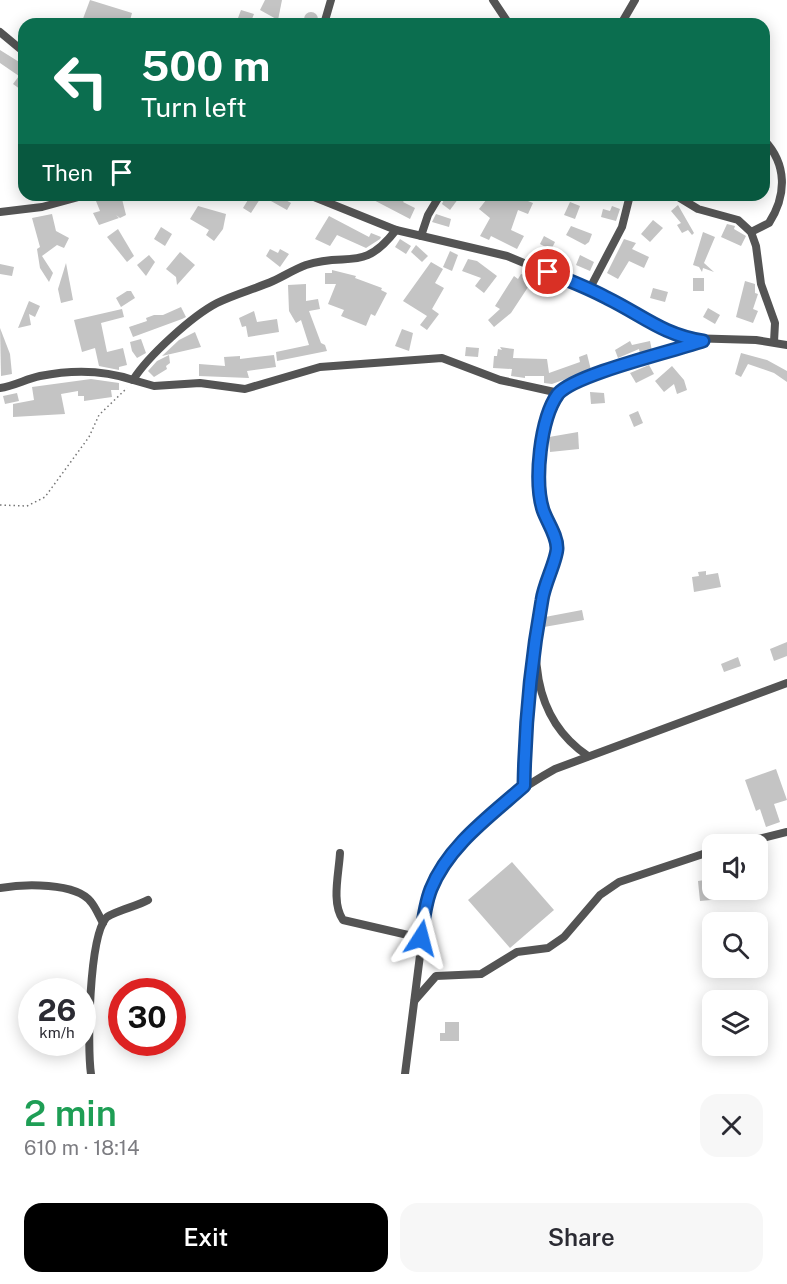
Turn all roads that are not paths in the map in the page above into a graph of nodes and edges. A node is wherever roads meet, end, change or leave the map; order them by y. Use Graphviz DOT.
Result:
graph roads {
  1 [pos="331,0"];
  2 [pos="494,0"];
  3 [pos="635,0"];
  4 [pos="326,18"];
  5 [pos="505,18"];
  6 [pos="624,18"];
  7 [pos="0,32"];
  8 [pos="18,47"];
  9 [pos="770,148"];
  10 [pos="64,201"];
  11 [pos="324,201"];
  12 [pos="437,201"];
  13 [pos="628,201"];
  14 [pos="685,201"];
  15 [pos="0,212"];
  16 [pos="396,230"];
  17 [pos="751,232"];
  18 [pos="421,236"];
  19 [pos="589,290"];
  20 [pos="703,341"];
  21 [pos="774,342"];
  22 [pos="787,345"];
  23 [pos="133,380"];
  24 [pos="0,388"];
  25 [pos="559,393"];
  26 [pos="534,660"];
  27 [pos="787,682"];
  28 [pos="588,756"];
  29 [pos="524,786"];
  30 [pos="787,832"];
  31 [pos="768,837"];
  32 [pos="340,853"];
  33 [pos="702,854"];
  34 [pos="0,888"];
  35 [pos="148,900"];
  36 [pos="103,923"];
  37 [pos="421,938"];
  38 [pos="414,1000"];
  39 [pos="91,1074"];
  40 [pos="405,1074"];
  1 -- 4 [label="street"];
  2 -- 5 [label="street"];
  3 -- 6 [label="street"];
  7 -- 8 [label="street"];
  9 -- 17 [label="street"];
  10 -- 15 [label="street"];
  11 -- 16 [label="street"];
  12 -- 18 [label="street"];
  13 -- 19 [label="street"];
  14 -- 17 [label="street"];
  16 -- 18 [label="street"];
  16 -- 23 [label="street"];
  17 -- 21 [label="street"];
  18 -- 19 [label="street"];
  19 -- 20 [label="street"];
  20 -- 21 [label="street"];
  20 -- 25 [label="street"];
  21 -- 22 [label="street"];
  23 -- 24 [label="street"];
  23 -- 25 [label="street"];
  25 -- 26 [label="street"];
  26 -- 28 [label="street"];
  26 -- 29 [label="street"];
  27 -- 28 [label="street"];
  28 -- 29 [label="street"];
  29 -- 37 [label="street"];
  30 -- 31 [label="street"];
  32 -- 37 [label="street"];
  33 -- 38 [label="street"];
  34 -- 36 [label="street"];
  35 -- 36 [label="street"];
  36 -- 39 [label="street"];
  37 -- 38 [label="street"];
  38 -- 40 [label="street"];
}
